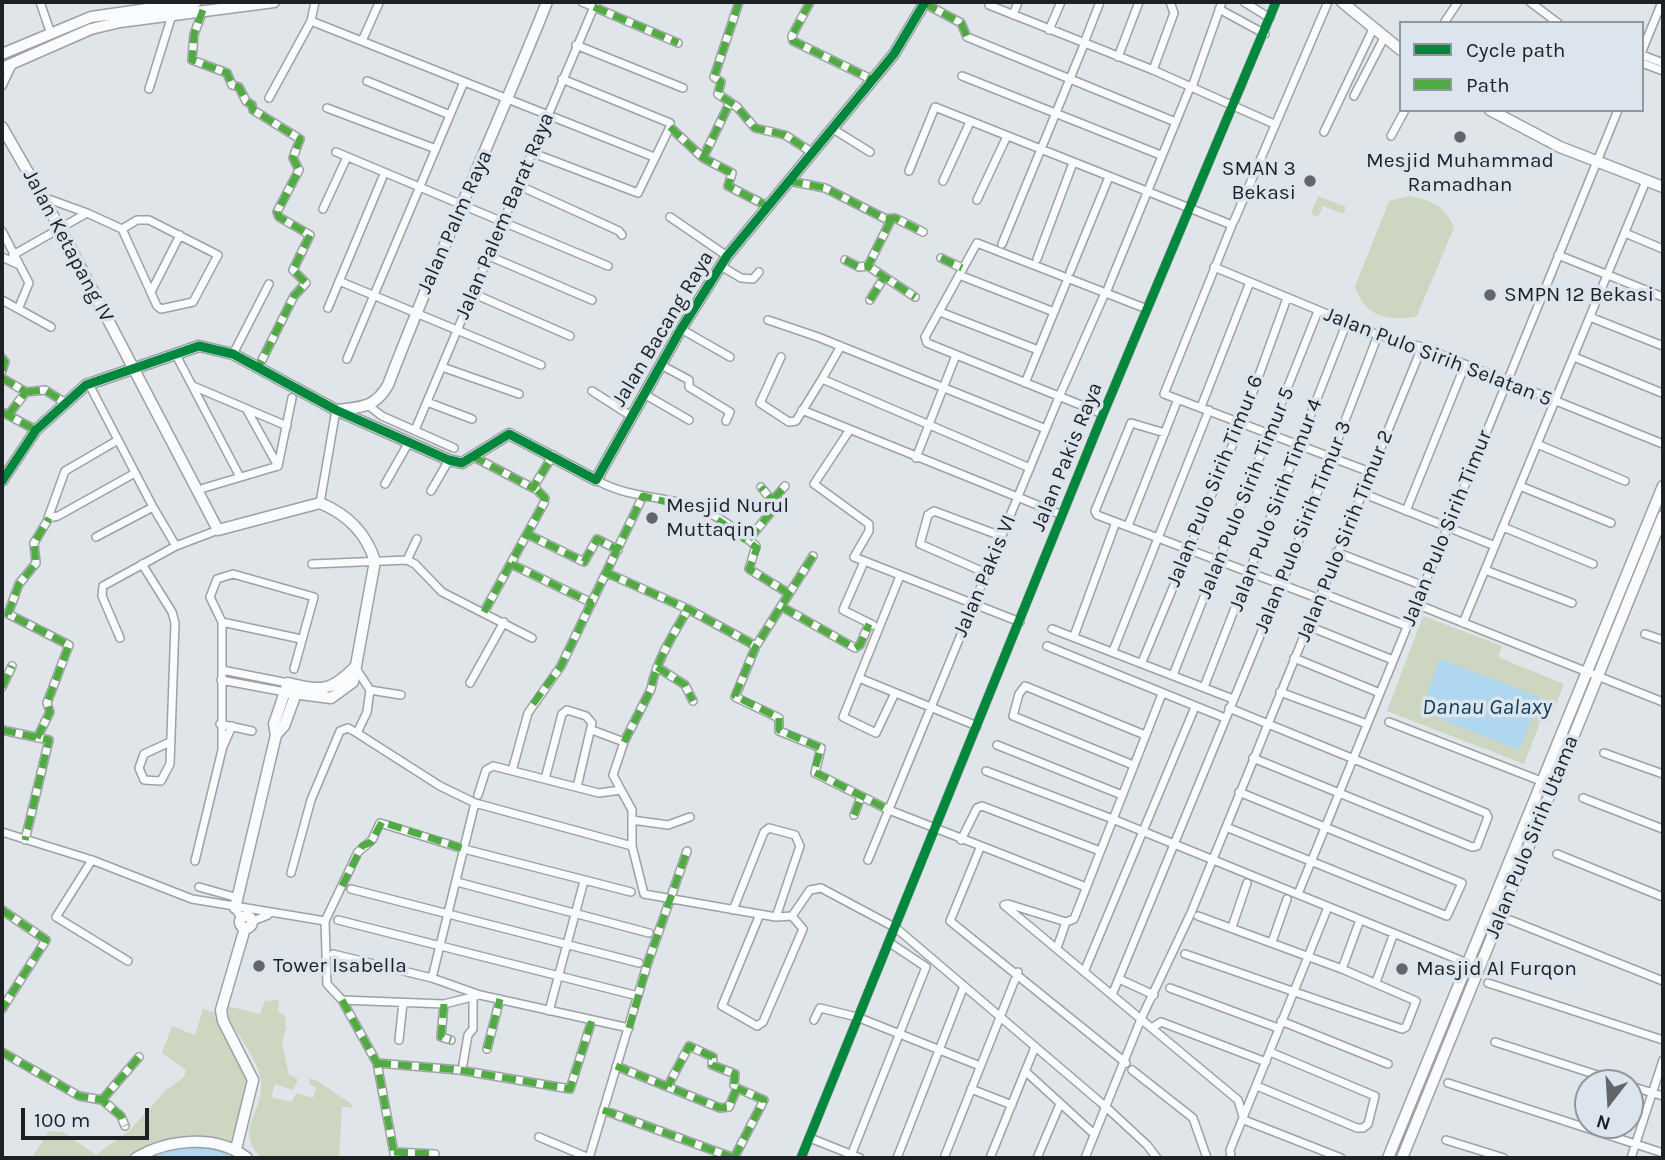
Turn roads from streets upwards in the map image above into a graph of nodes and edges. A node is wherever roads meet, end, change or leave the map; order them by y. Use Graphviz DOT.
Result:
graph roads {
  1 [pos="40,2"];
  2 [pos="274,2"];
  3 [pos="315,2"];
  4 [pos="547,2"];
  5 [pos="582,2"];
  6 [pos="739,2"];
  7 [pos="810,2"];
  8 [pos="1018,2"];
  9 [pos="1060,2"];
  10 [pos="1100,2"];
  11 [pos="1139,2"];
  12 [pos="1170,2"];
  13 [pos="1244,2"];
  14 [pos="1276,2"];
  15 [pos="1328,2"];
  16 [pos="1342,2"];
  17 [pos="1458,2"];
  18 [pos="1530,2"];
  19 [pos="1662,2"];
  20 [pos="379,3"];
  21 [pos="925,3"];
  22 [pos="595,4"];
  23 [pos="989,5"];
  24 [pos="1221,5"];
  25 [pos="200,6"];
  26 [pos="173,9"];
  27 [pos="1013,15"];
  28 [pos="1270,18"];
  29 [pos="311,21"];
  30 [pos="1445,21"];
  31 [pos="1555,21"];
  32 [pos="1374,27"];
  33 [pos="1049,30"];
  34 [pos="51,34"];
  35 [pos="1265,34"];
  36 [pos="1385,36"];
  37 [pos="362,41"];
  38 [pos="678,43"];
  39 [pos="576,45"];
  40 [pos="1083,45"];
  41 [pos="1399,48"];
  42 [pos="1644,48"];
  43 [pos="2,54"];
  44 [pos="1644,54"];
  45 [pos="1118,57"];
  46 [pos="13,63"];
  47 [pos="1663,63"];
  48 [pos="1644,64"];
  49 [pos="2,68"];
  50 [pos="1153,70"];
  51 [pos="1663,71"];
  52 [pos="962,76"];
  53 [pos="562,79"];
  54 [pos="1068,79"];
  55 [pos="873,80"];
  56 [pos="367,81"];
  57 [pos="464,82"];
  58 [pos="2,86"];
  59 [pos="683,88"];
  60 [pos="1191,88"];
  61 [pos="149,89"];
  62 [pos="1354,96"];
  63 [pos="269,98"];
  64 [pos="509,98"];
  65 [pos="730,102"];
  66 [pos="1232,104"];
  67 [pos="327,108"];
  68 [pos="1404,112"];
  69 [pos="1494,112"];
  70 [pos="1617,112"];
  71 [pos="549,114"];
  72 [pos="450,115"];
  73 [pos="1055,115"];
  74 [pos="1173,121"];
  75 [pos="970,122"];
  76 [pos="1274,124"];
  77 [pos="2,127"];
  78 [pos="670,127"];
  79 [pos="833,129"];
  80 [pos="1324,132"];
  81 [pos="1007,135"];
  82 [pos="1391,136"];
  83 [pos="436,149"];
  84 [pos="1040,150"];
  85 [pos="336,152"];
  86 [pos="870,152"];
  87 [pos="533,153"];
  88 [pos="813,153"];
  89 [pos="1158,154"];
  90 [pos="347,157"];
  91 [pos="654,158"];
  92 [pos="703,158"];
  93 [pos="1597,161"];
  94 [pos="1073,163"];
  95 [pos="909,171"];
  96 [pos="384,174"];
  97 [pos="1109,177"];
  98 [pos="1646,180"];
  99 [pos="789,181"];
  100 [pos="943,181"];
  101 [pos="520,186"];
  102 [pos="1663,187"];
  103 [pos="421,188"];
  104 [pos="1148,191"];
  105 [pos="43,197"];
  106 [pos="977,200"];
  107 [pos="464,205"];
  108 [pos="769,207"];
  109 [pos="323,209"];
  110 [pos="1189,209"];
  111 [pos="87,213"];
  112 [pos="670,217"];
  113 [pos="503,220"];
  114 [pos="891,220"];
  115 [pos="1234,221"];
  116 [pos="60,228"];
  117 [pos="122,229"];
  118 [pos="2,231"];
  119 [pos="923,232"];
  120 [pos="1625,233"];
  121 [pos="180,235"];
  122 [pos="621,235"];
  123 [pos="1002,243"];
  124 [pos="1663,249"];
  125 [pos="13,255"];
  126 [pos="1558,255"];
  127 [pos="489,256"];
  128 [pos="2,257"];
  129 [pos="941,258"];
  130 [pos="1037,258"];
  131 [pos="845,260"];
  132 [pos="724,261"];
  133 [pos="18,265"];
  134 [pos="608,266"];
  135 [pos="868,266"];
  136 [pos="1214,267"];
  137 [pos="759,272"];
  138 [pos="960,272"];
  139 [pos="1070,272"];
  140 [pos="1607,275"];
  141 [pos="883,279"];
  142 [pos="339,281"];
  143 [pos="1250,282"];
  144 [pos="269,284"];
  145 [pos="1066,284"];
  146 [pos="1107,290"];
  147 [pos="151,292"];
  148 [pos="472,293"];
  149 [pos="375,295"];
  150 [pos="915,297"];
  151 [pos="1287,298"];
  152 [pos="1663,298"];
  153 [pos="2,300"];
  154 [pos="592,300"];
  155 [pos="870,300"];
  156 [pos="19,307"];
  157 [pos="328,308"];
  158 [pos="1147,309"];
  159 [pos="415,311"];
  160 [pos="1318,311"];
  161 [pos="940,312"];
  162 [pos="1054,312"];
  163 [pos="1590,317"];
  164 [pos="768,320"];
  165 [pos="1347,322"];
  166 [pos="51,327"];
  167 [pos="457,329"];
  168 [pos="681,329"];
  169 [pos="1378,335"];
  170 [pos="570,336"];
  171 [pos="841,346"];
  172 [pos="1663,346"];
  173 [pos="1422,347"];
  174 [pos="1038,350"];
  175 [pos="175,354"];
  176 [pos="233,354"];
  177 [pos="956,355"];
  178 [pos="1573,356"];
  179 [pos="730,357"];
  180 [pos="781,357"];
  181 [pos="2,358"];
  182 [pos="347,359"];
  183 [pos="541,365"];
  184 [pos="662,365"];
  185 [pos="1465,365"];
  186 [pos="259,366"];
  187 [pos="131,367"];
  188 [pos="442,367"];
  189 [pos="2,371"];
  190 [pos="2,378"];
  191 [pos="822,379"];
  192 [pos="1507,382"];
  193 [pos="1025,383"];
  194 [pos="193,385"];
  195 [pos="944,388"];
  196 [pos="92,390"];
  197 [pos="592,391"];
  198 [pos="26,392"];
  199 [pos="1662,393"];
  200 [pos="519,394"];
  201 [pos="644,394"];
  202 [pos="1059,397"];
  203 [pos="292,398"];
  204 [pos="1178,399"];
  205 [pos="1555,401"];
  206 [pos="64,402"];
  207 [pos="427,402"];
  208 [pos="369,406"];
  209 [pos="1201,407"];
  210 [pos="247,410"];
  211 [pos="336,410"];
  212 [pos="802,410"];
  213 [pos="1209,410"];
  214 [pos="5,413"];
  215 [pos="1103,414"];
  216 [pos="631,416"];
  217 [pos="472,419"];
  218 [pos="689,420"];
  219 [pos="726,421"];
  220 [pos="1242,422"];
  221 [pos="929,424"];
  222 [pos="288,426"];
  223 [pos="1046,429"];
  224 [pos="36,430"];
  225 [pos="415,430"];
  226 [pos="849,431"];
  227 [pos="1165,433"];
  228 [pos="1271,433"];
  229 [pos="118,440"];
  230 [pos="409,442"];
  231 [pos="1301,444"];
  232 [pos="1537,444"];
  233 [pos="1663,444"];
  234 [pos="454,448"];
  235 [pos="553,455"];
  236 [pos="472,456"];
  237 [pos="1331,457"];
  238 [pos="916,458"];
  239 [pos="449,460"];
  240 [pos="278,466"];
  241 [pos="1030,468"];
  242 [pos="1370,472"];
  243 [pos="135,473"];
  244 [pos="240,477"];
  245 [pos="596,480"];
  246 [pos="2,481"];
  247 [pos="1625,481"];
  248 [pos="385,484"];
  249 [pos="785,486"];
  250 [pos="1520,486"];
  251 [pos="1663,486"];
  252 [pos="761,487"];
  253 [pos="204,488"];
  254 [pos="535,488"];
  255 [pos="432,491"];
  256 [pos="1362,493"];
  257 [pos="643,496"];
  258 [pos="1018,499"];
  259 [pos="773,500"];
  260 [pos="320,503"];
  261 [pos="153,507"];
  262 [pos="1406,510"];
  263 [pos="1062,515"];
  264 [pos="1663,516"];
  265 [pos="49,518"];
  266 [pos="1116,522"];
  267 [pos="1611,523"];
  268 [pos="1128,526"];
  269 [pos="1448,527"];
  270 [pos="1503,527"];
  271 [pos="218,530"];
  272 [pos="527,534"];
  273 [pos="1001,536"];
  274 [pos="96,537"];
  275 [pos="1159,537"];
  276 [pos="417,539"];
  277 [pos="749,540"];
  278 [pos="176,546"];
  279 [pos="1495,546"];
  280 [pos="1187,548"];
  281 [pos="618,550"];
  282 [pos="1336,552"];
  283 [pos="813,556"];
  284 [pos="407,560"];
  285 [pos="375,561"];
  286 [pos="863,562"];
  287 [pos="1219,562"];
  288 [pos="142,564"];
  289 [pos="313,564"];
  290 [pos="511,564"];
  291 [pos="1593,564"];
  292 [pos="1485,570"];
  293 [pos="607,573"];
  294 [pos="986,573"];
  295 [pos="1250,573"];
  296 [pos="900,576"];
  297 [pos="1281,584"];
  298 [pos="1423,586"];
  299 [pos="788,593"];
  300 [pos="1321,596"];
  301 [pos="592,603"];
  302 [pos="1572,603"];
  303 [pos="1416,604"];
  304 [pos="973,606"];
  305 [pos="782,607"];
  306 [pos="688,608"];
  307 [pos="484,612"];
  308 [pos="222,622"];
  309 [pos="504,622"];
  310 [pos="1020,622"];
  311 [pos="1463,623"];
  312 [pos="869,624"];
  313 [pos="1308,626"];
  314 [pos="1407,626"];
  315 [pos="881,628"];
  316 [pos="1052,629"];
  317 [pos="1645,634"];
  318 [pos="1074,636"];
  319 [pos="120,638"];
  320 [pos="532,638"];
  321 [pos="301,639"];
  322 [pos="1663,640"];
  323 [pos="756,646"];
  324 [pos="1047,646"];
  325 [pos="1113,651"];
  326 [pos="1294,658"];
  327 [pos="1394,660"];
  328 [pos="1142,662"];
  329 [pos="12,666"];
  330 [pos="355,667"];
  331 [pos="657,667"];
  332 [pos="294,669"];
  333 [pos="222,670"];
  334 [pos="1586,671"];
  335 [pos="1173,675"];
  336 [pos="1598,676"];
  337 [pos="859,678"];
  338 [pos="221,680"];
  339 [pos="470,683"];
  340 [pos="2,687"];
  341 [pos="1204,687"];
  342 [pos="292,689"];
  343 [pos="370,690"];
  344 [pos="1280,692"];
  345 [pos="895,693"];
  346 [pos="1380,693"];
  347 [pos="1162,694"];
  348 [pos="401,695"];
  349 [pos="1233,699"];
  350 [pos="693,701"];
  351 [pos="1663,702"];
  352 [pos="930,706"];
  353 [pos="1195,707"];
  354 [pos="1229,708"];
  355 [pos="1225,718"];
  356 [pos="1389,722"];
  357 [pos="220,724"];
  358 [pos="1267,724"];
  359 [pos="1367,724"];
  360 [pos="232,726"];
  361 [pos="977,726"];
  362 [pos="2,730"];
  363 [pos="592,730"];
  364 [pos="252,731"];
  365 [pos="357,733"];
  366 [pos="1145,735"];
  367 [pos="37,738"];
  368 [pos="170,741"];
  369 [pos="624,742"];
  370 [pos="997,745"];
  371 [pos="222,750"];
  372 [pos="1604,753"];
  373 [pos="1253,758"];
  374 [pos="1353,760"];
  375 [pos="1133,765"];
  376 [pos="512,771"];
  377 [pos="986,771"];
  378 [pos="1663,774"];
  379 [pos="545,779"];
  380 [pos="1541,781"];
  381 [pos="577,786"];
  382 [pos="621,790"];
  383 [pos="1239,792"];
  384 [pos="1339,793"];
  385 [pos="1122,795"];
  386 [pos="861,797"];
  387 [pos="1583,798"];
  388 [pos="477,799"];
  389 [pos="889,810"];
  390 [pos="854,815"];
  391 [pos="690,817"];
  392 [pos="1112,819"];
  393 [pos="632,820"];
  394 [pos="1326,826"];
  395 [pos="1226,827"];
  396 [pos="934,829"];
  397 [pos="1663,830"];
  398 [pos="2,832"];
  399 [pos="1144,833"];
  400 [pos="25,840"];
  401 [pos="961,840"];
  402 [pos="1175,845"];
  403 [pos="632,846"];
  404 [pos="980,848"];
  405 [pos="464,849"];
  406 [pos="687,851"];
  407 [pos="1100,851"];
  408 [pos="1557,854"];
  409 [pos="92,860"];
  410 [pos="868,860"];
  411 [pos="1213,860"];
  412 [pos="195,861"];
  413 [pos="1312,861"];
  414 [pos="291,873"];
  415 [pos="584,881"];
  416 [pos="457,882"];
  417 [pos="1247,883"];
  418 [pos="199,887"];
  419 [pos="1086,887"];
  420 [pos="351,889"];
  421 [pos="631,892"];
  422 [pos="1298,894"];
  423 [pos="1663,897"];
  424 [pos="670,899"];
  425 [pos="1287,899"];
  426 [pos="1328,907"];
  427 [pos="2,910"];
  428 [pos="733,910"];
  429 [pos="575,913"];
  430 [pos="242,914"];
  431 [pos="272,914"];
  432 [pos="448,914"];
  433 [pos="760,914"];
  434 [pos="792,916"];
  435 [pos="1198,916"];
  436 [pos="776,917"];
  437 [pos="338,920"];
  438 [pos="1360,920"];
  439 [pos="1510,920"];
  440 [pos="325,921"];
  441 [pos="1066,922"];
  442 [pos="1232,927"];
  443 [pos="896,928"];
  444 [pos="649,933"];
  445 [pos="1394,933"];
  446 [pos="1272,942"];
  447 [pos="890,943"];
  448 [pos="567,944"];
  449 [pos="440,948"];
  450 [pos="1058,948"];
  451 [pos="333,954"];
  452 [pos="1185,954"];
  453 [pos="1309,956"];
  454 [pos="128,961"];
  455 [pos="639,963"];
  456 [pos="1467,963"];
  457 [pos="1342,969"];
  458 [pos="1018,972"];
  459 [pos="1084,972"];
  460 [pos="558,977"];
  461 [pos="432,978"];
  462 [pos="1119,979"];
  463 [pos="1663,981"];
  464 [pos="1376,982"];
  465 [pos="1488,983"];
  466 [pos="964,986"];
  467 [pos="1170,988"];
  468 [pos="1293,991"];
  469 [pos="1112,995"];
  470 [pos="1154,995"];
  471 [pos="638,996"];
  472 [pos="477,997"];
  473 [pos="500,999"];
  474 [pos="342,1000"];
  475 [pos="403,1003"];
  476 [pos="444,1004"];
  477 [pos="2,1009"];
  478 [pos="549,1011"];
  479 [pos="857,1017"];
  480 [pos="999,1017"];
  481 [pos="1142,1019"];
  482 [pos="592,1020"];
  483 [pos="814,1020"];
  484 [pos="1279,1024"];
  485 [pos="629,1028"];
  486 [pos="1152,1028"];
  487 [pos="899,1034"];
  488 [pos="399,1040"];
  489 [pos="450,1040"];
  490 [pos="1663,1040"];
  491 [pos="1495,1042"];
  492 [pos="1035,1047"];
  493 [pos="487,1049"];
  494 [pos="940,1050"];
  495 [pos="2,1052"];
  496 [pos="1270,1052"];
  497 [pos="139,1057"];
  498 [pos="1663,1060"];
  499 [pos="1266,1062"];
  500 [pos="377,1063"];
  501 [pos="1126,1063"];
  502 [pos="463,1064"];
  503 [pos="1388,1064"];
  504 [pos="615,1066"];
  505 [pos="980,1066"];
  506 [pos="1579,1069"];
  507 [pos="1132,1070"];
  508 [pos="1025,1071"];
  509 [pos="1448,1083"];
  510 [pos="1257,1086"];
  511 [pos="668,1087"];
  512 [pos="737,1088"];
  513 [pos="971,1089"];
  514 [pos="1644,1090"];
  515 [pos="1652,1093"];
  516 [pos="1663,1096"];
  517 [pos="102,1100"];
  518 [pos="1060,1104"];
  519 [pos="1012,1105"];
  520 [pos="1106,1107"];
  521 [pos="603,1110"];
  522 [pos="1244,1120"];
  523 [pos="125,1126"];
  524 [pos="1094,1134"];
  525 [pos="539,1137"];
  526 [pos="810,1138"];
  527 [pos="1446,1140"];
  528 [pos="1395,1142"];
  529 [pos="1636,1144"];
  530 [pos="1407,1147"];
  531 [pos="236,1149"];
  532 [pos="1663,1153"];
  533 [pos="435,1154"];
  534 [pos="395,1155"];
  535 [pos="854,1157"];
  536 [pos="1087,1157"];
  537 [pos="136,1158"];
  538 [pos="247,1158"];
  539 [pos="589,1158"];
  540 [pos="734,1158"];
  541 [pos="802,1158"];
  542 [pos="897,1158"];
  543 [pos="944,1158"];
  544 [pos="990,1158"];
  545 [pos="1037,1158"];
  546 [pos="1157,1158"];
  547 [pos="1207,1158"];
  548 [pos="1231,1158"];
  549 [pos="1341,1158"];
  550 [pos="1388,1158"];
  551 [pos="1402,1158"];
  552 [pos="1504,1158"];
  553 [pos="1631,1158"];
  1 -- 34 [label="street"];
  2 -- 25 [label="street"];
  3 -- 29 [label="street"];
  4 -- 64 [label="street, Jalan Palm Raya"];
  5 -- 22 [label="street"];
  6 -- 65 [label="street"];
  7 -- 55 [label="street"];
  8 -- 27 [label="street"];
  9 -- 33 [label="street"];
  10 -- 40 [label="street"];
  11 -- 45 [label="street"];
  12 -- 50 [label="street"];
  13 -- 28 [label="street"];
  14 -- 28 [label="street, Jalan Pakis Raya"];
  15 -- 76 [label="street"];
  16 -- 32 [label="street"];
  17 -- 30 [label="street"];
  18 -- 31 [label="street"];
  19 -- 42 [label="street"];
  20 -- 37 [label="street"];
  21 -- 54 [label="street"];
  21 -- 55 [label="street, Jalan Bacang Raya"];
  22 -- 38 [label="street"];
  22 -- 39 [label="street, Jalan Palem Barat Raya"];
  23 -- 27 [label="street"];
  24 -- 35 [label="street"];
  24 -- 60 [label="street, Jalan Pakis VI"];
  25 -- 26 [label="street"];
  25 -- 186 [label="street"];
  26 -- 34 [label="street"];
  26 -- 46 [label="street"];
  26 -- 61 [label="street"];
  27 -- 33 [label="street"];
  28 -- 35 [label="street, Jalan Pakis Raya"];
  29 -- 37 [label="street"];
  29 -- 63 [label="street"];
  32 -- 36 [label="street"];
  32 -- 80 [label="street"];
  33 -- 40 [label="street"];
  34 -- 43 [label="street"];
  35 -- 66 [label="street, Jalan Pakis Raya"];
  36 -- 41 [label="street"];
  36 -- 62 [label="street"];
  37 -- 57 [label="street"];
  39 -- 53 [label="street, Jalan Palem Barat Raya"];
  39 -- 59 [label="street"];
  40 -- 45 [label="street"];
  40 -- 54 [label="street"];
  44 -- 47 [label="street"];
  45 -- 50 [label="street"];
  46 -- 49 [label="street"];
  46 -- 58 [label="street"];
  48 -- 51 [label="street"];
  50 -- 60 [label="street"];
  52 -- 73 [label="street"];
  53 -- 71 [label="street, Jalan Palem Barat Raya"];
  53 -- 78 [label="street"];
  54 -- 73 [label="street"];
  54 -- 74 [label="street"];
  55 -- 79 [label="street, Jalan Bacang Raya"];
  56 -- 72 [label="street"];
  57 -- 64 [label="street"];
  57 -- 72 [label="street"];
  60 -- 66 [label="street"];
  60 -- 104 [label="street, Jalan Pakis VI"];
  64 -- 71 [label="street"];
  64 -- 107 [label="street, Jalan Palm Raya"];
  65 -- 88 [label="street"];
  65 -- 92 [label="street"];
  66 -- 76 [label="street"];
  66 -- 110 [label="street, Jalan Pakis Raya"];
  67 -- 83 [label="street"];
  68 -- 82 [label="street"];
  69 -- 93 [label="street"];
  70 -- 93 [label="street, Jalan Pulo Sirih Timur"];
  71 -- 87 [label="street, Jalan Palem Barat Raya"];
  71 -- 91 [label="street"];
  72 -- 83 [label="street"];
  73 -- 84 [label="street"];
  73 -- 89 [label="street"];
  75 -- 81 [label="street"];
  75 -- 95 [label="street"];
  75 -- 100 [label="street"];
  76 -- 115 [label="street"];
  77 -- 105 [label="street, Jalan Ketapang IV"];
  78 -- 91 [label="street"];
  78 -- 92 [label="street"];
  79 -- 86 [label="street"];
  79 -- 88 [label="street, Jalan Bacang Raya"];
  81 -- 84 [label="street"];
  81 -- 106 [label="street"];
  83 -- 103 [label="street"];
  84 -- 94 [label="street"];
  84 -- 123 [label="street"];
  85 -- 90 [label="street"];
  87 -- 91 [label="street"];
  87 -- 101 [label="street, Jalan Palem Barat Raya"];
  88 -- 99 [label="street, Jalan Bacang Raya"];
  90 -- 96 [label="street"];
  90 -- 109 [label="street"];
  92 -- 108 [label="street"];
  93 -- 98 [label="street"];
  93 -- 126 [label="street, Jalan Pulo Sirih Timur"];
  94 -- 97 [label="street"];
  94 -- 130 [label="street"];
  96 -- 103 [label="street"];
  96 -- 142 [label="street"];
  97 -- 104 [label="street"];
  97 -- 139 [label="street"];
  98 -- 102 [label="street"];
  98 -- 120 [label="street"];
  99 -- 108 [label="street, Jalan Bacang Raya"];
  99 -- 114 [label="street"];
  101 -- 113 [label="street, Jalan Palem Barat Raya"];
  101 -- 122 [label="street"];
  103 -- 107 [label="street"];
  103 -- 149 [label="street"];
  104 -- 110 [label="street"];
  104 -- 146 [label="street, Jalan Pakis VI"];
  105 -- 111 [label="street"];
  105 -- 116 [label="street, Jalan Ketapang IV"];
  107 -- 113 [label="street"];
  107 -- 159 [label="street, Jalan Palm Raya"];
  108 -- 132 [label="street, Jalan Bacang Raya"];
  110 -- 136 [label="street"];
  110 -- 158 [label="street, Jalan Pakis Raya"];
  111 -- 116 [label="street"];
  111 -- 117 [label="street"];
  112 -- 132 [label="street"];
  113 -- 127 [label="street, Jalan Palem Barat Raya"];
  113 -- 134 [label="street"];
  114 -- 119 [label="street"];
  114 -- 135 [label="street"];
  116 -- 125 [label="street"];
  116 -- 187 [label="street, Jalan Ketapang IV"];
  117 -- 121 [label="street"];
  117 -- 147 [label="street"];
  118 -- 125 [label="street"];
  120 -- 124 [label="street"];
  120 -- 140 [label="street"];
  121 -- 147 [label="street"];
  121 -- 147 [label="street"];
  125 -- 133 [label="street"];
  126 -- 140 [label="street"];
  126 -- 192 [label="street, Jalan Pulo Sirih Timur"];
  127 -- 148 [label="street, Jalan Palem Barat Raya"];
  127 -- 154 [label="street"];
  128 -- 133 [label="street"];
  129 -- 138 [label="street"];
  131 -- 135 [label="street"];
  132 -- 137 [label="street"];
  132 -- 168 [label="street, Jalan Bacang Raya"];
  133 -- 156 [label="street"];
  135 -- 141 [label="street"];
  136 -- 143 [label="street, Jalan Pulo Sirih Selatan 5"];
  136 -- 204 [label="street"];
  138 -- 146 [label="street"];
  138 -- 161 [label="street"];
  138 -- 162 [label="street"];
  140 -- 152 [label="street"];
  140 -- 163 [label="street"];
  141 -- 150 [label="street"];
  141 -- 155 [label="street"];
  142 -- 149 [label="street"];
  142 -- 157 [label="street"];
  143 -- 151 [label="street, Jalan Pulo Sirih Selatan 5"];
  143 -- 209 [label="street"];
  144 -- 176 [label="street"];
  145 -- 162 [label="street"];
  146 -- 158 [label="street"];
  146 -- 202 [label="street, Jalan Pakis VI"];
  148 -- 167 [label="street, Jalan Palem Barat Raya"];
  148 -- 170 [label="street"];
  149 -- 159 [label="street"];
  149 -- 182 [label="street"];
  151 -- 160 [label="street, Jalan Pulo Sirih Selatan 5"];
  151 -- 220 [label="street, Jalan Pulo Sirih Timur 6"];
  153 -- 156 [label="street"];
  156 -- 166 [label="street"];
  158 -- 215 [label="street, Jalan Pakis Raya"];
  159 -- 167 [label="street"];
  159 -- 208 [label="street, Jalan Palm Raya"];
  160 -- 165 [label="street, Jalan Pulo Sirih Selatan 5"];
  160 -- 228 [label="street, Jalan Pulo Sirih Timur 5"];
  161 -- 174 [label="street"];
  161 -- 177 [label="street"];
  162 -- 174 [label="street"];
  163 -- 172 [label="street"];
  163 -- 178 [label="street"];
  164 -- 171 [label="street"];
  165 -- 169 [label="street, Jalan Pulo Sirih Selatan 5"];
  165 -- 231 [label="street, Jalan Pulo Sirih Timur 4"];
  167 -- 183 [label="street"];
  167 -- 188 [label="street, Jalan Palem Barat Raya"];
  168 -- 179 [label="street"];
  168 -- 184 [label="street, Jalan Bacang Raya"];
  169 -- 173 [label="street, Jalan Pulo Sirih Selatan 5"];
  169 -- 237 [label="street, Jalan Pulo Sirih Timur 3"];
  171 -- 191 [label="street"];
  171 -- 195 [label="street"];
  173 -- 185 [label="street, Jalan Pulo Sirih Selatan 5"];
  173 -- 242 [label="street, Jalan Pulo Sirih Timur 2"];
  174 -- 193 [label="street"];
  175 -- 176 [label="street"];
  175 -- 187 [label="street"];
  175 -- 194 [label="street"];
  176 -- 186 [label="street"];
  177 -- 193 [label="street"];
  177 -- 195 [label="street"];
  178 -- 199 [label="street"];
  178 -- 205 [label="street"];
  180 -- 212 [label="street"];
  181 -- 189 [label="street"];
  184 -- 201 [label="street, Jalan Bacang Raya"];
  184 -- 219 [label="street"];
  185 -- 192 [label="street, Jalan Pulo Sirih Selatan 5"];
  185 -- 262 [label="street"];
  186 -- 211 [label="street"];
  187 -- 206 [label="street"];
  187 -- 271 [label="street, Jalan Ketapang IV"];
  188 -- 200 [label="street"];
  188 -- 207 [label="street, Jalan Palem Barat Raya"];
  190 -- 198 [label="street"];
  191 -- 212 [label="street"];
  191 -- 221 [label="street"];
  192 -- 205 [label="street, Jalan Pulo Sirih Selatan 5"];
  192 -- 269 [label="street, Jalan Pulo Sirih Timur"];
  193 -- 202 [label="street"];
  194 -- 210 [label="street"];
  194 -- 244 [label="street"];
  195 -- 221 [label="street"];
  195 -- 223 [label="street"];
  196 -- 229 [label="street"];
  197 -- 216 [label="street"];
  198 -- 206 [label="street"];
  198 -- 214 [label="street"];
  201 -- 216 [label="street, Jalan Bacang Raya"];
  201 -- 218 [label="street"];
  202 -- 215 [label="street"];
  202 -- 223 [label="street, Jalan Pakis VI"];
  203 -- 222 [label="street"];
  204 -- 209 [label="street"];
  204 -- 227 [label="street"];
  205 -- 232 [label="street"];
  205 -- 233 [label="street, Jalan Pulo Sirih Selatan 5"];
  206 -- 224 [label="street"];
  207 -- 217 [label="street"];
  207 -- 225 [label="street, Jalan Palem Barat Raya"];
  208 -- 211 [label="street"];
  208 -- 225 [label="street"];
  209 -- 213 [label="street"];
  210 -- 222 [label="street"];
  210 -- 240 [label="street"];
  211 -- 230 [label="street"];
  211 -- 260 [label="street"];
  212 -- 226 [label="street"];
  213 -- 220 [label="street"];
  213 -- 275 [label="street"];
  214 -- 224 [label="street"];
  215 -- 263 [label="street, Jalan Pakis Raya"];
  216 -- 245 [label="street, Jalan Bacang Raya"];
  220 -- 228 [label="street"];
  220 -- 280 [label="street, Jalan Pulo Sirih Timur 6"];
  221 -- 238 [label="street"];
  221 -- 241 [label="street"];
  222 -- 240 [label="street"];
  223 -- 241 [label="street, Jalan Pakis VI"];
  224 -- 246 [label="street"];
  225 -- 234 [label="street"];
  226 -- 238 [label="street"];
  226 -- 286 [label="street"];
  227 -- 266 [label="street"];
  227 -- 268 [label="street"];
  228 -- 231 [label="street"];
  228 -- 287 [label="street, Jalan Pulo Sirih Timur 5"];
  229 -- 243 [label="street"];
  229 -- 265 [label="street"];
  230 -- 239 [label="street"];
  230 -- 248 [label="street"];
  231 -- 237 [label="street"];
  231 -- 295 [label="street, Jalan Pulo Sirih Timur 4"];
  232 -- 247 [label="street"];
  232 -- 250 [label="street"];
  235 -- 236 [label="street"];
  235 -- 245 [label="street"];
  235 -- 254 [label="street"];
  236 -- 239 [label="street"];
  236 -- 254 [label="street"];
  237 -- 242 [label="street"];
  237 -- 297 [label="street, Jalan Pulo Sirih Timur 3"];
  238 -- 258 [label="street"];
  239 -- 255 [label="street"];
  240 -- 244 [label="street"];
  241 -- 258 [label="street, Jalan Pakis VI"];
  242 -- 256 [label="street, Jalan Pulo Sirih Timur 2"];
  243 -- 261 [label="street"];
  243 -- 265 [label="street"];
  244 -- 253 [label="street"];
  245 -- 257 [label="street"];
  249 -- 259 [label="street"];
  250 -- 267 [label="street"];
  250 -- 270 [label="street"];
  251 -- 334 [label="street, Jalan Pulo Sirih Utama"];
  252 -- 259 [label="street"];
  254 -- 272 [label="street"];
  256 -- 262 [label="street"];
  256 -- 282 [label="street, Jalan Pulo Sirih Timur 2"];
  257 -- 277 [label="street"];
  257 -- 281 [label="street"];
  258 -- 263 [label="street"];
  258 -- 273 [label="street, Jalan Pakis VI"];
  259 -- 277 [label="street"];
  260 -- 271 [label="street"];
  260 -- 285 [label="street"];
  261 -- 274 [label="street"];
  261 -- 278 [label="street"];
  262 -- 269 [label="street"];
  263 -- 310 [label="street, Jalan Pakis Raya"];
  264 -- 336 [label="street, Jalan Pulo Sirih Utama"];
  265 -- 367 [label="street"];
  266 -- 268 [label="street"];
  266 -- 318 [label="street"];
  268 -- 275 [label="street"];
  269 -- 279 [label="street"];
  269 -- 298 [label="street, Jalan Pulo Sirih Timur"];
  270 -- 279 [label="street"];
  270 -- 291 [label="street"];
  271 -- 278 [label="street"];
  272 -- 281 [label="street"];
  272 -- 290 [label="street"];
  273 -- 294 [label="street, Jalan Pakis VI"];
  273 -- 294 [label="street"];
  275 -- 280 [label="street"];
  275 -- 325 [label="street"];
  276 -- 284 [label="street"];
  277 -- 299 [label="street"];
  278 -- 288 [label="street"];
  279 -- 292 [label="street"];
  280 -- 287 [label="street"];
  280 -- 328 [label="street, Jalan Pulo Sirih Timur 6"];
  281 -- 293 [label="street"];
  282 -- 298 [label="street"];
  282 -- 300 [label="street, Jalan Pulo Sirih Timur 2"];
  283 -- 299 [label="street"];
  284 -- 285 [label="street"];
  284 -- 307 [label="street"];
  285 -- 289 [label="street"];
  285 -- 330 [label="street"];
  286 -- 296 [label="street"];
  286 -- 312 [label="street"];
  287 -- 295 [label="street"];
  287 -- 335 [label="street, Jalan Pulo Sirih Timur 5"];
  288 -- 319 [label="street"];
  288 -- 368 [label="street"];
  290 -- 301 [label="street"];
  290 -- 307 [label="street"];
  292 -- 302 [label="street"];
  292 -- 311 [label="street"];
  293 -- 301 [label="street"];
  293 -- 306 [label="street"];
  294 -- 304 [label="street, Jalan Pakis VI"];
  295 -- 297 [label="street"];
  295 -- 341 [label="street, Jalan Pulo Sirih Timur 4"];
  296 -- 304 [label="street"];
  296 -- 315 [label="street"];
  297 -- 300 [label="street"];
  297 -- 349 [label="street, Jalan Pulo Sirih Timur 3"];
  298 -- 303 [label="street, Jalan Pulo Sirih Timur"];
  299 -- 305 [label="street"];
  300 -- 313 [label="street, Jalan Pulo Sirih Timur 2"];
  300 -- 314 [label="street"];
  301 -- 376 [label="street"];
  303 -- 311 [label="street"];
  303 -- 314 [label="street, Jalan Pulo Sirih Timur"];
  304 -- 310 [label="street"];
  304 -- 352 [label="street, Jalan Pakis VI"];
  305 -- 312 [label="street"];
  305 -- 323 [label="street"];
  306 -- 323 [label="street"];
  306 -- 331 [label="street"];
  307 -- 309 [label="street"];
  308 -- 321 [label="street"];
  308 -- 321 [label="street"];
  308 -- 333 [label="street"];
  309 -- 320 [label="street"];
  309 -- 339 [label="street"];
  310 -- 361 [label="street, Jalan Pakis Raya"];
  311 -- 334 [label="street"];
  312 -- 315 [label="street"];
  313 -- 326 [label="street, Jalan Pulo Sirih Timur 2"];
  313 -- 327 [label="street"];
  314 -- 327 [label="street, Jalan Pulo Sirih Timur"];
  315 -- 337 [label="street"];
  316 -- 318 [label="street"];
  317 -- 322 [label="street"];
  318 -- 325 [label="street"];
  321 -- 332 [label="street"];
  323 -- 386 [label="street"];
  324 -- 347 [label="street"];
  325 -- 328 [label="street"];
  326 -- 344 [label="street, Jalan Pulo Sirih Timur 2"];
  326 -- 346 [label="street"];
  327 -- 346 [label="street, Jalan Pulo Sirih Timur"];
  328 -- 335 [label="street"];
  329 -- 340 [label="street"];
  330 -- 342 [label="street"];
  330 -- 343 [label="street"];
  331 -- 350 [label="street"];
  331 -- 369 [label="street"];
  333 -- 338 [label="street"];
  333 -- 342 [label="street"];
  334 -- 336 [label="street"];
  334 -- 380 [label="street, Jalan Pulo Sirih Utama"];
  335 -- 341 [label="street"];
  336 -- 351 [label="street"];
  336 -- 530 [label="street, Jalan Pulo Sirih Utama"];
  337 -- 345 [label="street"];
  337 -- 345 [label="street"];
  338 -- 342 [label="street"];
  338 -- 357 [label="street"];
  341 -- 349 [label="street"];
  342 -- 430 [label="street"];
  343 -- 348 [label="street"];
  343 -- 365 [label="street"];
  344 -- 358 [label="street, Jalan Pulo Sirih Timur 2"];
  344 -- 359 [label="street"];
  345 -- 352 [label="street"];
  346 -- 359 [label="street, Jalan Pulo Sirih Timur"];
  347 -- 353 [label="street"];
  347 -- 366 [label="street"];
  349 -- 354 [label="street, Jalan Pulo Sirih Timur 3"];
  352 -- 361 [label="street"];
  352 -- 389 [label="street, Jalan Pakis VI"];
  353 -- 355 [label="street"];
  353 -- 399 [label="street"];
  354 -- 355 [label="street, Jalan Pulo Sirih Timur 3"];
  354 -- 358 [label="street"];
  355 -- 402 [label="street, Jalan Pulo Sirih Timur 3"];
  356 -- 380 [label="street"];
  357 -- 360 [label="street"];
  357 -- 371 [label="street"];
  358 -- 373 [label="street, Jalan Pulo Sirih Timur 2"];
  358 -- 374 [label="street"];
  359 -- 374 [label="street, Jalan Pulo Sirih Timur"];
  360 -- 364 [label="street"];
  360 -- 371 [label="street"];
  361 -- 396 [label="street, Jalan Pakis Raya"];
  362 -- 367 [label="street"];
  363 -- 369 [label="street"];
  363 -- 379 [label="street"];
  363 -- 381 [label="street"];
  365 -- 388 [label="street"];
  365 -- 414 [label="street"];
  366 -- 375 [label="street"];
  366 -- 375 [label="street"];
  367 -- 400 [label="street"];
  368 -- 368 [label="street"];
  369 -- 382 [label="street"];
  370 -- 385 [label="street"];
  371 -- 412 [label="street"];
  372 -- 378 [label="street"];
  373 -- 383 [label="street, Jalan Pulo Sirih Timur 2"];
  373 -- 384 [label="street"];
  374 -- 384 [label="street, Jalan Pulo Sirih Timur"];
  374 -- 384 [label="street"];
  375 -- 385 [label="street"];
  376 -- 379 [label="street"];
  376 -- 388 [label="street"];
  377 -- 392 [label="street"];
  379 -- 381 [label="street"];
  380 -- 456 [label="street, Jalan Pulo Sirih Utama"];
  381 -- 382 [label="street"];
  382 -- 393 [label="street"];
  383 -- 394 [label="street"];
  383 -- 395 [label="street, Jalan Pulo Sirih Timur 2"];
  384 -- 394 [label="street, Jalan Pulo Sirih Timur"];
  385 -- 392 [label="street"];
  386 -- 389 [label="street"];
  386 -- 390 [label="street"];
  387 -- 397 [label="street"];
  388 -- 403 [label="street"];
  388 -- 405 [label="street"];
  389 -- 396 [label="street"];
  389 -- 410 [label="street, Jalan Pakis VI"];
  391 -- 393 [label="street"];
  392 -- 399 [label="street"];
  392 -- 407 [label="street"];
  393 -- 403 [label="street"];
  394 -- 413 [label="street, Jalan Pulo Sirih Timur"];
  394 -- 413 [label="street"];
  395 -- 411 [label="street, Jalan Pulo Sirih Timur 2"];
  395 -- 413 [label="street"];
  396 -- 401 [label="street"];
  396 -- 443 [label="street, Jalan Pakis Raya"];
  398 -- 400 [label="street"];
  399 -- 402 [label="street"];
  399 -- 459 [label="street"];
  400 -- 409 [label="street"];
  401 -- 404 [label="street"];
  401 -- 407 [label="street"];
  402 -- 411 [label="street"];
  402 -- 462 [label="street, Jalan Pulo Sirih Timur 3"];
  403 -- 424 [label="street"];
  404 -- 419 [label="street"];
  404 -- 458 [label="street"];
  405 -- 415 [label="street"];
  405 -- 416 [label="street"];
  405 -- 440 [label="street"];
  406 -- 424 [label="street"];
  407 -- 419 [label="street"];
  408 -- 423 [label="street"];
  409 -- 430 [label="street"];
  409 -- 454 [label="street"];
  411 -- 422 [label="street"];
  411 -- 470 [label="street, Jalan Pulo Sirih Timur 2"];
  413 -- 422 [label="street, Jalan Pulo Sirih Timur"];
  415 -- 421 [label="street"];
  415 -- 429 [label="street"];
  416 -- 429 [label="street"];
  416 -- 432 [label="street"];
  417 -- 442 [label="street"];
  418 -- 430 [label="street"];
  419 -- 441 [label="street"];
  420 -- 432 [label="street"];
  422 -- 426 [label="street"];
  424 -- 428 [label="street"];
  424 -- 471 [label="street"];
  425 -- 446 [label="street"];
  426 -- 438 [label="street"];
  426 -- 453 [label="street"];
  427 -- 477 [label="street"];
  428 -- 433 [label="street"];
  428 -- 436 [label="street"];
  429 -- 444 [label="street"];
  429 -- 448 [label="street"];
  430 -- 431 [label="street"];
  430 -- 431 [label="street"];
  430 -- 531 [label="street"];
  431 -- 440 [label="street"];
  432 -- 448 [label="street"];
  432 -- 449 [label="street"];
  433 -- 434 [label="street"];
  433 -- 436 [label="street"];
  434 -- 436 [label="street"];
  434 -- 443 [label="street"];
  435 -- 442 [label="street"];
  437 -- 449 [label="street"];
  438 -- 445 [label="street"];
  438 -- 457 [label="street"];
  439 -- 463 [label="street"];
  440 -- 474 [label="street"];
  441 -- 450 [label="street"];
  441 -- 450 [label="street"];
  442 -- 446 [label="street"];
  443 -- 447 [label="street, Jalan Pakis Raya"];
  443 -- 466 [label="street"];
  445 -- 456 [label="street"];
  445 -- 464 [label="street"];
  446 -- 453 [label="street"];
  447 -- 479 [label="street, Jalan Pakis Raya"];
  447 -- 487 [label="street"];
  448 -- 455 [label="street"];
  448 -- 460 [label="street"];
  449 -- 460 [label="street"];
  449 -- 461 [label="street"];
  450 -- 459 [label="street"];
  451 -- 461 [label="street"];
  452 -- 468 [label="street"];
  453 -- 457 [label="street"];
  453 -- 468 [label="street"];
  456 -- 528 [label="street, Jalan Pulo Sirih Utama"];
  457 -- 464 [label="street"];
  458 -- 480 [label="street"];
  458 -- 501 [label="street"];
  459 -- 469 [label="street"];
  460 -- 471 [label="street"];
  460 -- 478 [label="street"];
  461 -- 472 [label="street"];
  462 -- 469 [label="street, Jalan Pulo Sirih Timur 3"];
  462 -- 470 [label="street"];
  464 -- 468 [label="street"];
  465 -- 490 [label="street"];
  466 -- 480 [label="street"];
  466 -- 494 [label="street"];
  467 -- 484 [label="street"];
  468 -- 484 [label="street"];
  469 -- 481 [label="street"];
  470 -- 481 [label="street, Jalan Pulo Sirih Timur 2"];
  471 -- 485 [label="street"];
  472 -- 473 [label="street"];
  472 -- 476 [label="street"];
  472 -- 502 [label="street"];
  473 -- 478 [label="street"];
  473 -- 493 [label="street"];
  474 -- 475 [label="street"];
  474 -- 500 [label="street"];
  475 -- 476 [label="street"];
  475 -- 488 [label="street"];
  476 -- 489 [label="street"];
  478 -- 482 [label="street"];
  479 -- 483 [label="street"];
  479 -- 487 [label="street"];
  479 -- 526 [label="street, Jalan Pakis Raya"];
  480 -- 492 [label="street"];
  480 -- 505 [label="street"];
  481 -- 486 [label="street"];
  481 -- 501 [label="street, Jalan Pulo Sirih Timur 2"];
  482 -- 485 [label="street"];
  482 -- 500 [label="street"];
  484 -- 496 [label="street"];
  484 -- 503 [label="street"];
  485 -- 504 [label="street"];
  486 -- 499 [label="street"];
  486 -- 522 [label="street"];
  487 -- 494 [label="street"];
  487 -- 535 [label="street"];
  491 -- 506 [label="street"];
  492 -- 508 [label="street"];
  492 -- 520 [label="street"];
  494 -- 505 [label="street"];
  494 -- 542 [label="street"];
  495 -- 517 [label="street"];
  496 -- 499 [label="street"];
  496 -- 510 [label="street"];
  497 -- 517 [label="street"];
  498 -- 515 [label="street"];
  499 -- 510 [label="street"];
  500 -- 534 [label="street"];
  501 -- 520 [label="street, Jalan Pulo Sirih Timur 2"];
  504 -- 511 [label="street"];
  504 -- 521 [label="street"];
  505 -- 513 [label="street"];
  507 -- 547 [label="street"];
  508 -- 518 [label="street"];
  508 -- 519 [label="street"];
  509 -- 529 [label="street"];
  510 -- 522 [label="street"];
  511 -- 512 [label="street"];
  511 -- 512 [label="street"];
  512 -- 540 [label="street"];
  513 -- 519 [label="street"];
  513 -- 543 [label="street"];
  514 -- 515 [label="street"];
  515 -- 516 [label="street"];
  515 -- 529 [label="street"];
  517 -- 523 [label="street"];
  518 -- 524 [label="street"];
  518 -- 545 [label="street"];
  519 -- 544 [label="street"];
  520 -- 524 [label="street, Jalan Pulo Sirih Timur 2"];
  520 -- 546 [label="street"];
  521 -- 539 [label="street"];
  521 -- 540 [label="street"];
  522 -- 548 [label="street"];
  522 -- 549 [label="street"];
  524 -- 536 [label="street, Jalan Pulo Sirih Timur 2"];
  525 -- 539 [label="street"];
  526 -- 535 [label="street"];
  526 -- 541 [label="street, Jalan Pakis Raya"];
  527 -- 552 [label="street"];
  528 -- 530 [label="street"];
  528 -- 550 [label="street, Jalan Pulo Sirih Utama"];
  529 -- 532 [label="street"];
  529 -- 553 [label="street"];
  530 -- 551 [label="street, Jalan Pulo Sirih Utama"];
  531 -- 537 [label="street"];
  531 -- 538 [label="street"];
  533 -- 534 [label="street"];
}
